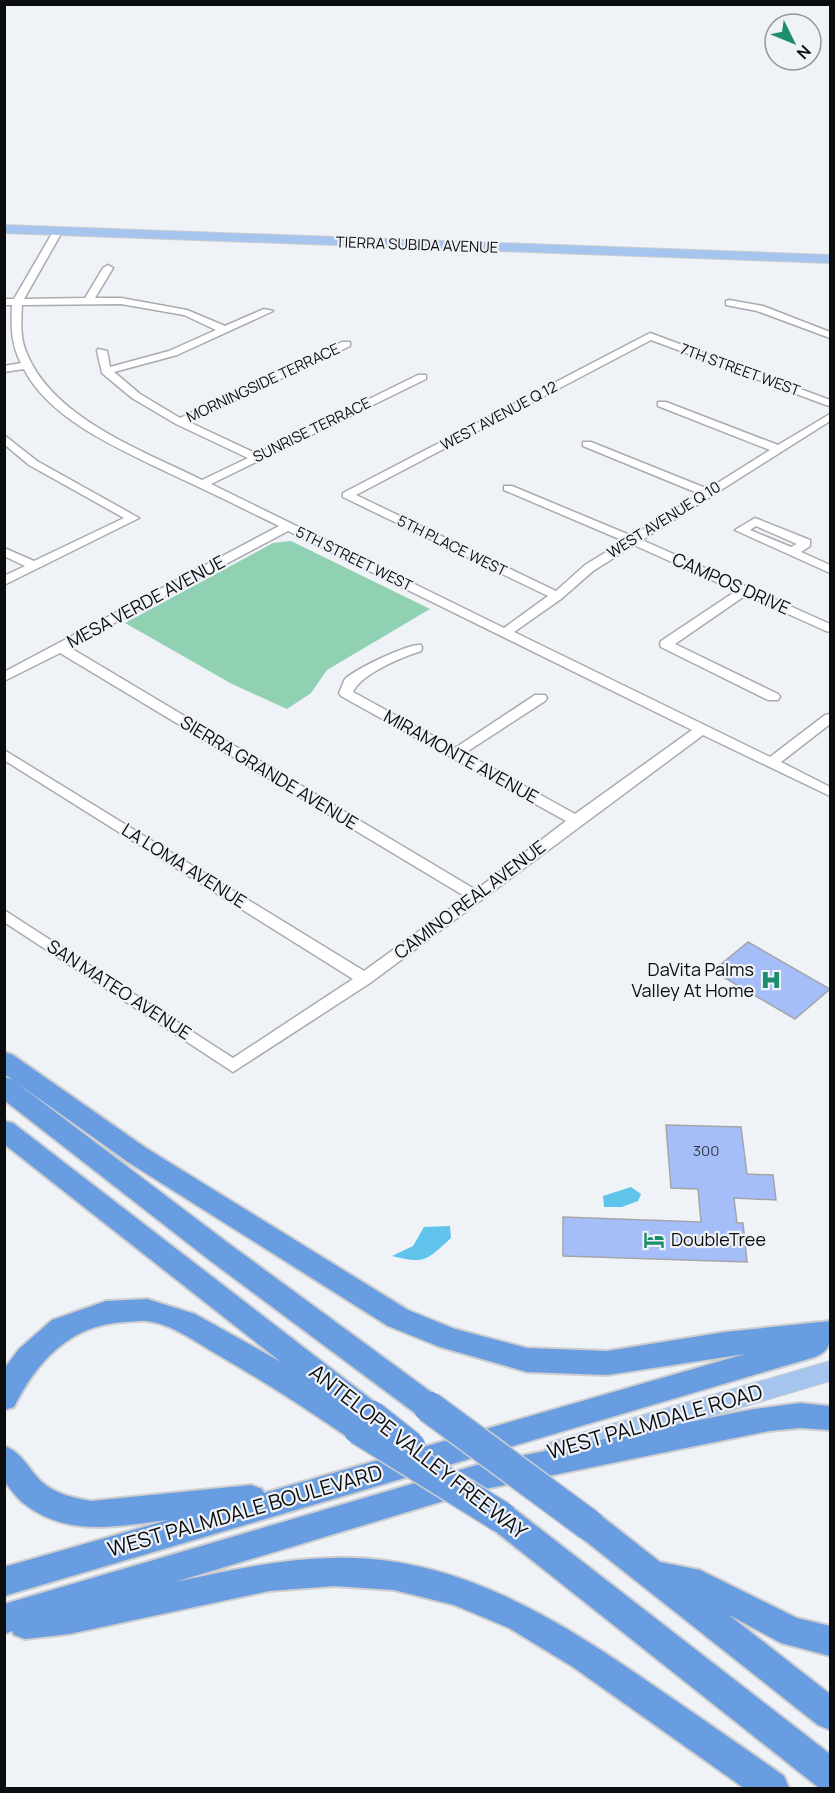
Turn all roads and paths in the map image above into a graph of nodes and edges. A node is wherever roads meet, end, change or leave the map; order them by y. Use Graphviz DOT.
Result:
graph roads {
  1 [pos="4,229"];
  2 [pos="57,232"];
  3 [pos="831,259"];
  4 [pos="108,268"];
  5 [pos="4,302"];
  6 [pos="18,302"];
  7 [pos="88,302"];
  8 [pos="729,303"];
  9 [pos="268,311"];
  10 [pos="224,330"];
  11 [pos="831,335"];
  12 [pos="650,336"];
  13 [pos="346,345"];
  14 [pos="102,351"];
  15 [pos="26,365"];
  16 [pos="4,369"];
  17 [pos="106,371"];
  18 [pos="422,377"];
  19 [pos="831,403"];
  20 [pos="662,405"];
  21 [pos="831,417"];
  22 [pos="180,422"];
  23 [pos="4,438"];
  24 [pos="586,444"];
  25 [pos="778,449"];
  26 [pos="257,458"];
  27 [pos="203,484"];
  28 [pos="508,488"];
  29 [pos="708,493"];
  30 [pos="347,495"];
  31 [pos="288,526"];
  32 [pos="632,540"];
  33 [pos="4,552"];
  34 [pos="792,552"];
  35 [pos="34,566"];
  36 [pos="831,569"];
  37 [pos="4,581"];
  38 [pos="746,590"];
  39 [pos="557,596"];
  40 [pos="831,628"];
  41 [pos="504,633"];
  42 [pos="61,648"];
  43 [pos="416,648"];
  44 [pos="4,677"];
  45 [pos="773,697"];
  46 [pos="540,698"];
  47 [pos="831,718"];
  48 [pos="702,729"];
  49 [pos="4,754"];
  50 [pos="455,754"];
  51 [pos="771,763"];
  52 [pos="831,792"];
  53 [pos="576,820"];
  54 [pos="477,897"];
  55 [pos="4,915"];
  56 [pos="364,979"];
  57 [pos="4,1061"];
  58 [pos="233,1066"];
  59 [pos="4,1086"];
  60 [pos="4,1130"];
  61 [pos="830,1346"];
  62 [pos="4,1398"];
  63 [pos="831,1418"];
  64 [pos="365,1423"];
  65 [pos="4,1459"];
  66 [pos="480,1477"];
  67 [pos="320,1489"];
  68 [pos="651,1575"];
  69 [pos="4,1582"];
  70 [pos="8,1618"];
  71 [pos="831,1641"];
  72 [pos="831,1714"];
  73 [pos="831,1775"];
  74 [pos="772,1788"];
  1 -- 2 [label="main road, TIERRA SUBIDA AVENUE"];
  2 -- 3 [label="main road, TIERRA SUBIDA AVENUE"];
  2 -- 6 [label="street, 5TH STREET WEST"];
  4 -- 7 [label="street"];
  5 -- 6 [label="street"];
  6 -- 7 [label="street"];
  6 -- 15 [label="street, 5TH STREET WEST"];
  7 -- 10 [label="street"];
  8 -- 11 [label="street"];
  9 -- 10 [label="street"];
  10 -- 17 [label="street"];
  12 -- 19 [label="street, 7TH STREET WEST"];
  12 -- 30 [label="street, WEST AVENUE Q 12"];
  13 -- 22 [label="street, MORNINGSIDE TERRACE"];
  14 -- 17 [label="street"];
  15 -- 16 [label="street"];
  15 -- 27 [label="street, 5TH STREET WEST"];
  17 -- 22 [label="street"];
  18 -- 26 [label="street, SUNRISE TERRACE"];
  20 -- 25 [label="street"];
  21 -- 25 [label="street, WEST AVENUE Q 10"];
  22 -- 26 [label="street"];
  23 -- 35 [label="street"];
  24 -- 29 [label="street"];
  25 -- 29 [label="street, WEST AVENUE Q 10"];
  26 -- 27 [label="street, SUNRISE TERRACE"];
  27 -- 31 [label="street, 5TH STREET WEST"];
  28 -- 32 [label="street, CAMPOS DRIVE"];
  29 -- 32 [label="street, WEST AVENUE Q 10"];
  30 -- 39 [label="street, 5TH PLACE WEST"];
  31 -- 41 [label="street, 5TH STREET WEST"];
  31 -- 42 [label="street, MESA VERDE AVENUE"];
  32 -- 38 [label="street, CAMPOS DRIVE"];
  32 -- 39 [label="street, WEST AVENUE Q 10"];
  33 -- 35 [label="street"];
  34 -- 36 [label="street"];
  35 -- 37 [label="street"];
  38 -- 40 [label="street, CAMPOS DRIVE"];
  38 -- 45 [label="street"];
  39 -- 41 [label="street, WEST AVENUE Q 10"];
  41 -- 48 [label="street, 5TH STREET WEST"];
  42 -- 44 [label="street, MESA VERDE AVENUE"];
  42 -- 54 [label="street, SIERRA GRANDE AVENUE"];
  43 -- 50 [label="street, MIRAMONTE AVENUE"];
  46 -- 50 [label="street"];
  47 -- 51 [label="street"];
  48 -- 51 [label="street, 5TH STREET WEST"];
  48 -- 53 [label="street, CAMINO REAL AVENUE"];
  49 -- 56 [label="street, LA LOMA AVENUE"];
  50 -- 53 [label="street, MIRAMONTE AVENUE"];
  51 -- 52 [label="street, 5TH STREET WEST"];
  53 -- 54 [label="street, CAMINO REAL AVENUE"];
  54 -- 56 [label="street, CAMINO REAL AVENUE"];
  55 -- 58 [label="street, SAN MATEO AVENUE"];
  56 -- 58 [label="street, CAMINO REAL AVENUE"];
  57 -- 61 [label="highway"];
  59 -- 68 [label="highway, ANTELOPE VALLEY FREEWAY, bridge"];
  60 -- 64 [label="highway, ANTELOPE VALLEY FREEWAY"];
  61 -- 66 [label="main road, WEST PALMDALE ROAD"];
  61 -- 67 [label="highway, WEST PALMDALE BOULEVARD"];
  62 -- 64 [label="highway"];
  63 -- 66 [label="highway, WEST PALMDALE BOULEVARD"];
  64 -- 73 [label="highway, ANTELOPE VALLEY FREEWAY, bridge"];
  65 -- 67 [label="highway"];
  66 -- 70 [label="highway, WEST PALMDALE BOULEVARD"];
  67 -- 69 [label="highway, WEST PALMDALE BOULEVARD"];
  68 -- 71 [label="highway"];
  68 -- 72 [label="highway, ANTELOPE VALLEY FREEWAY"];
  70 -- 74 [label="highway"];
}
